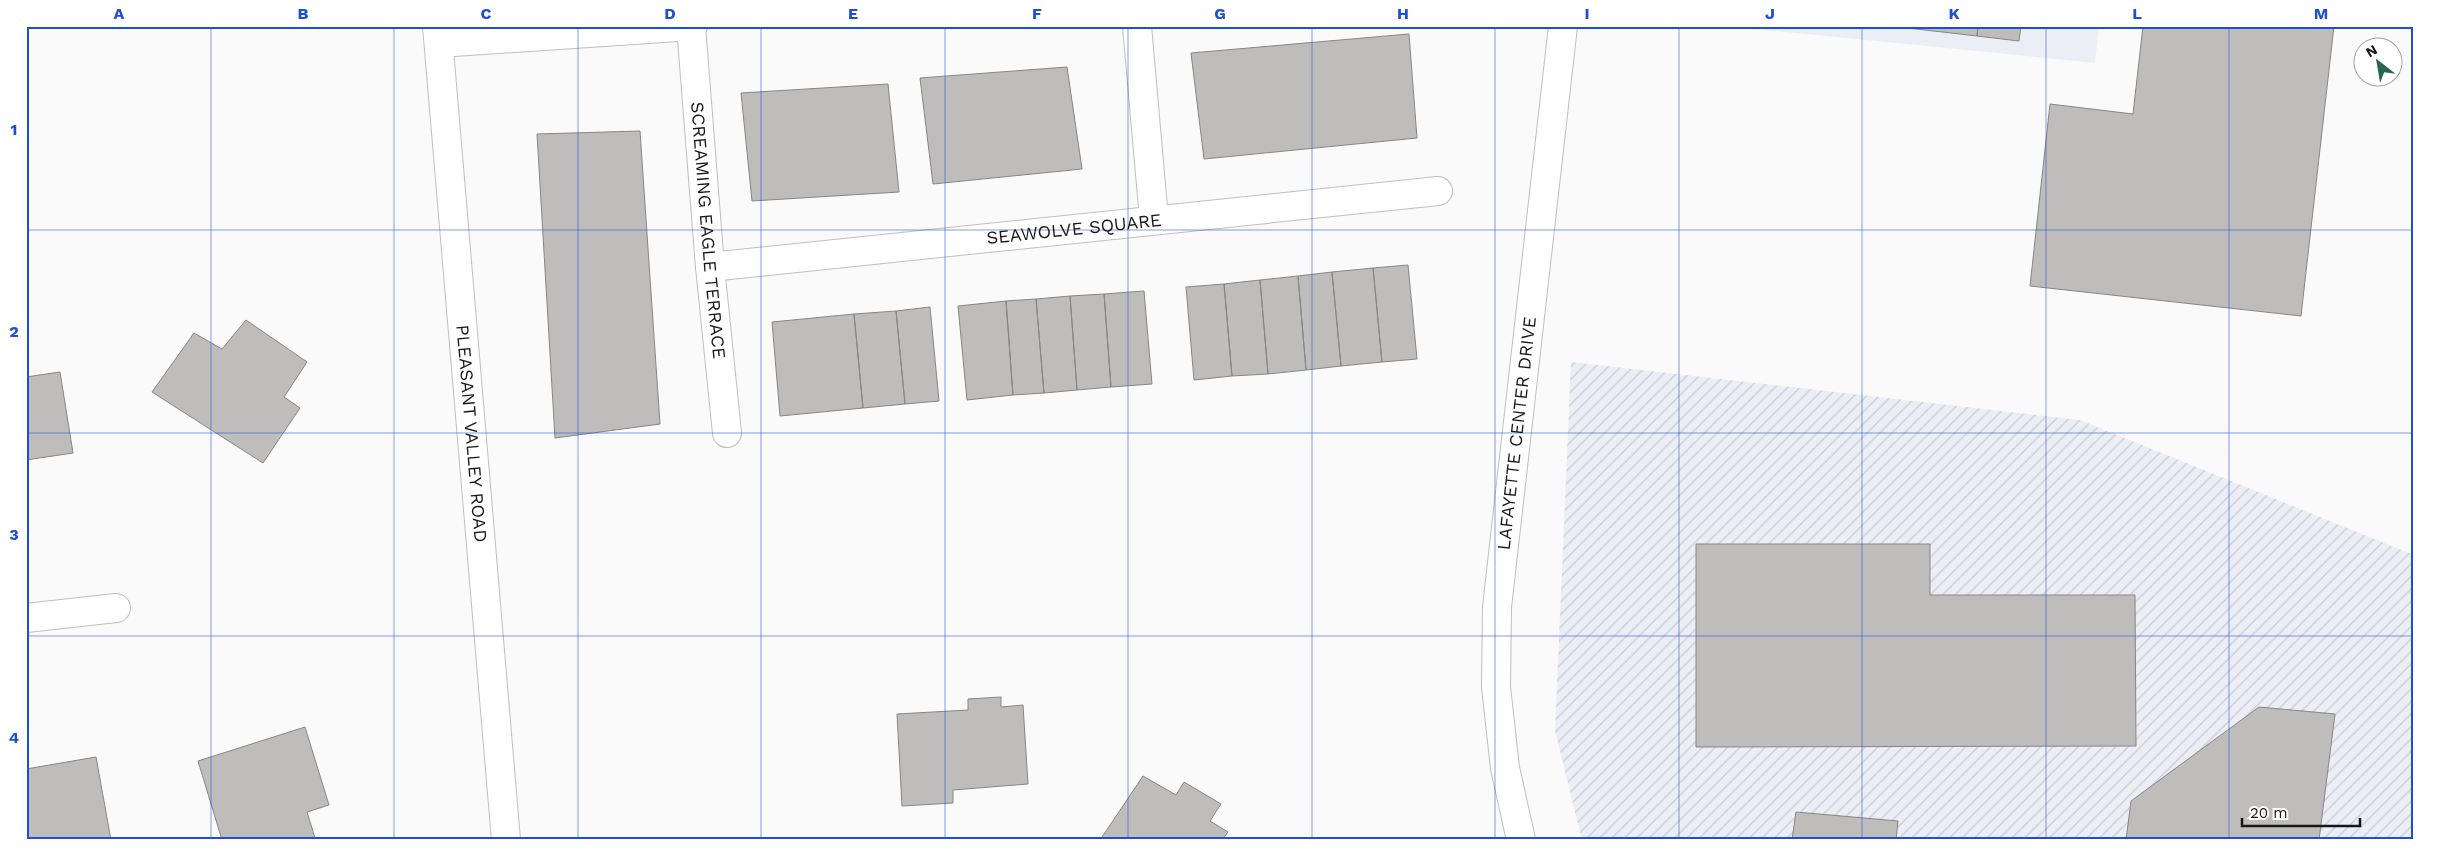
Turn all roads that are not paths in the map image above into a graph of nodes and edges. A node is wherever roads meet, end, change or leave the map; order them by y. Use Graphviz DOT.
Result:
graph roads {
  1 [pos="692,26"];
  2 [pos="1137,26"];
  3 [pos="1563,26"];
  4 [pos="438,35"];
  5 [pos="1438,191"];
  6 [pos="1154,219"];
  7 [pos="710,267"];
  8 [pos="727,433"];
  9 [pos="116,608"];
  10 [pos="26,618"];
  11 [pos="506,840"];
  12 [pos="1521,840"];
  1 -- 4 [label="street"];
  1 -- 7 [label="street, SCREAMING EAGLE TERRACE"];
  2 -- 6 [label="street"];
  3 -- 12 [label="street, LAFAYETTE CENTER DRIVE"];
  4 -- 11 [label="street, PLEASANT VALLEY ROAD"];
  5 -- 6 [label="street, SEAWOLVE SQUARE"];
  6 -- 7 [label="street, SEAWOLVE SQUARE"];
  7 -- 8 [label="street, SCREAMING EAGLE TERRACE"];
  9 -- 10 [label="street"];
}
